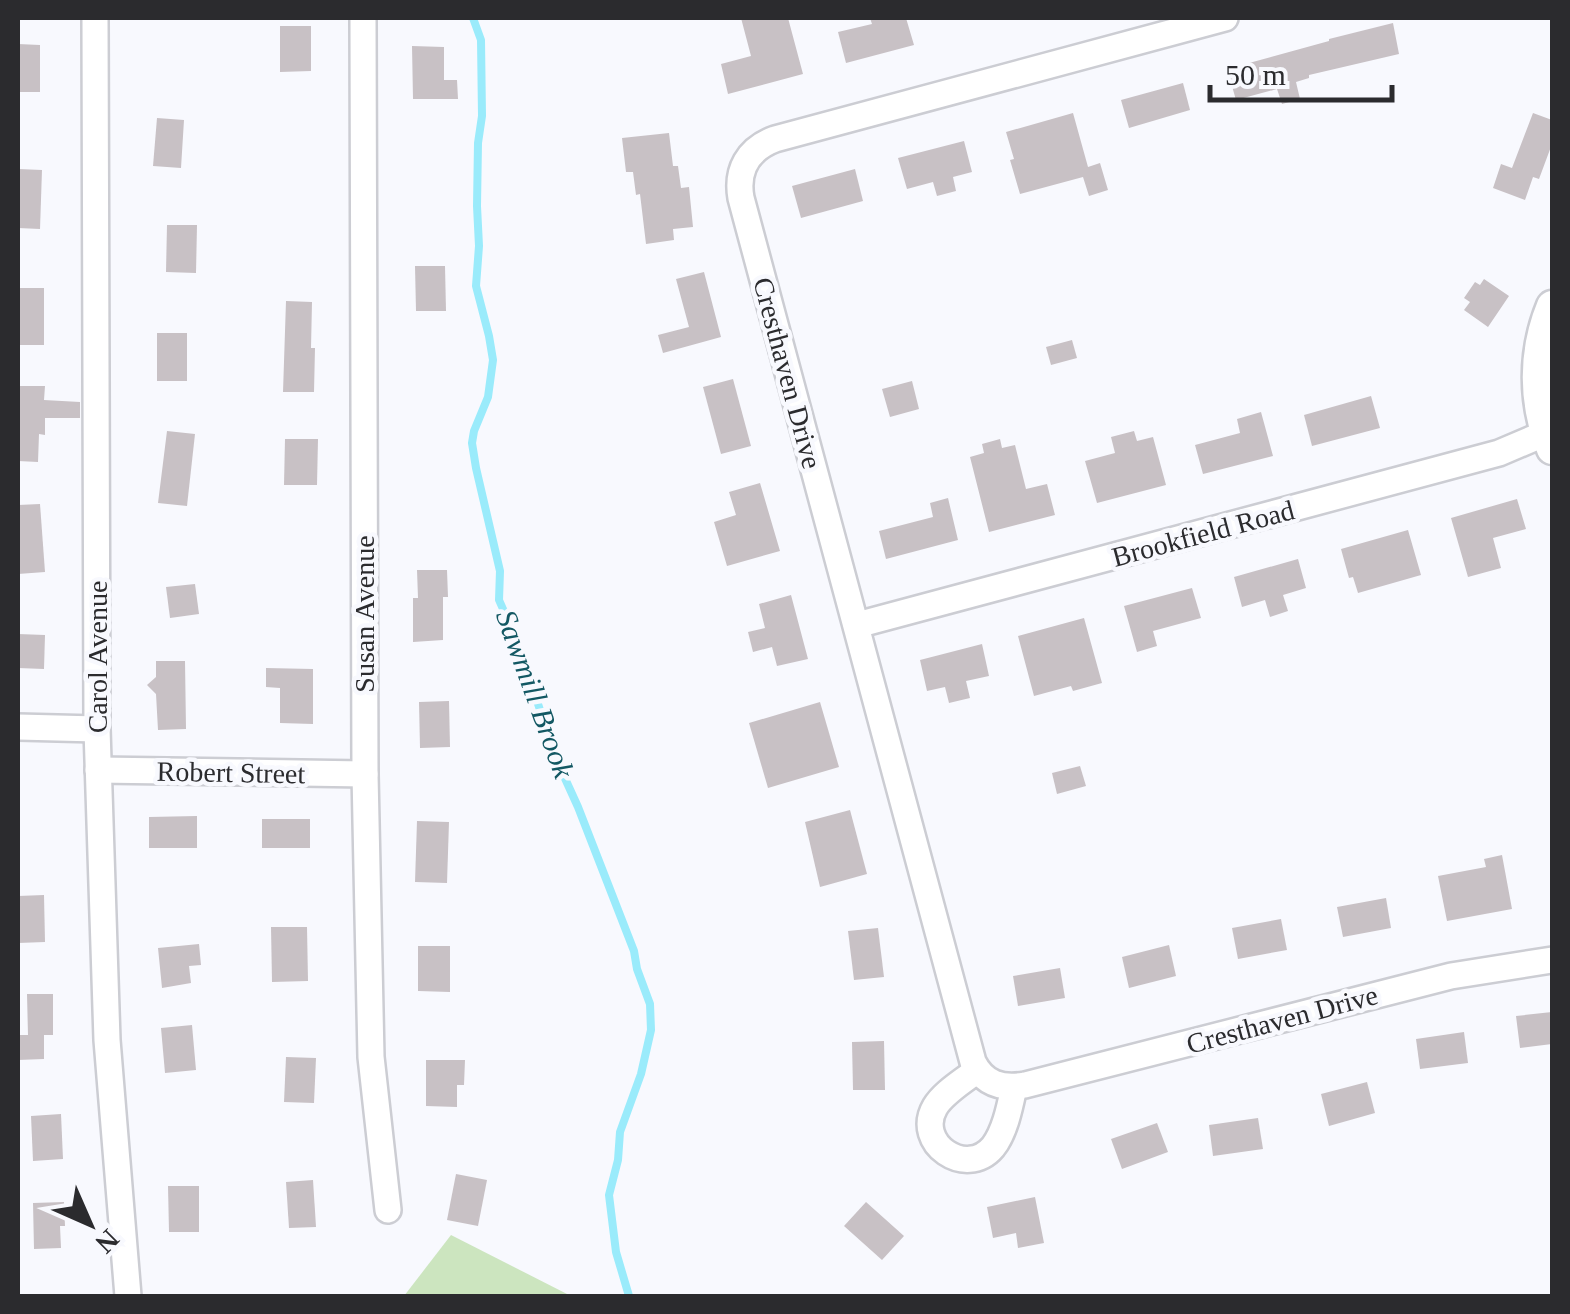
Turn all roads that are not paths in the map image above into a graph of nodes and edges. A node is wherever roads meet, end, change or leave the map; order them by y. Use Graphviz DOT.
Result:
graph roads {
  1 [pos="95,18"];
  2 [pos="363,18"];
  3 [pos="1225,18"];
  4 [pos="1552,306"];
  5 [pos="1549,441"];
  6 [pos="856,625"];
  7 [pos="18,727"];
  8 [pos="97,728"];
  9 [pos="98,770"];
  10 [pos="364,774"];
  11 [pos="1552,960"];
  12 [pos="977,1070"];
  13 [pos="1014,1087"];
  14 [pos="388,1210"];
  15 [pos="128,1296"];
  1 -- 8 [label="street, Carol Avenue"];
  2 -- 10 [label="street, Susan Avenue"];
  3 -- 6 [label="street, Cresthaven Drive"];
  4 -- 5 [label="street"];
  5 -- 6 [label="street, Brookfield Road"];
  6 -- 12 [label="street, Cresthaven Drive"];
  7 -- 8 [label="street"];
  8 -- 9 [label="street, Carol Avenue"];
  9 -- 10 [label="street, Robert Street"];
  9 -- 15 [label="street, Carol Avenue"];
  10 -- 14 [label="street, Susan Avenue"];
  11 -- 13 [label="street, Cresthaven Drive"];
  12 -- 13 [label="street"];
  12 -- 13 [label="street"];
}
